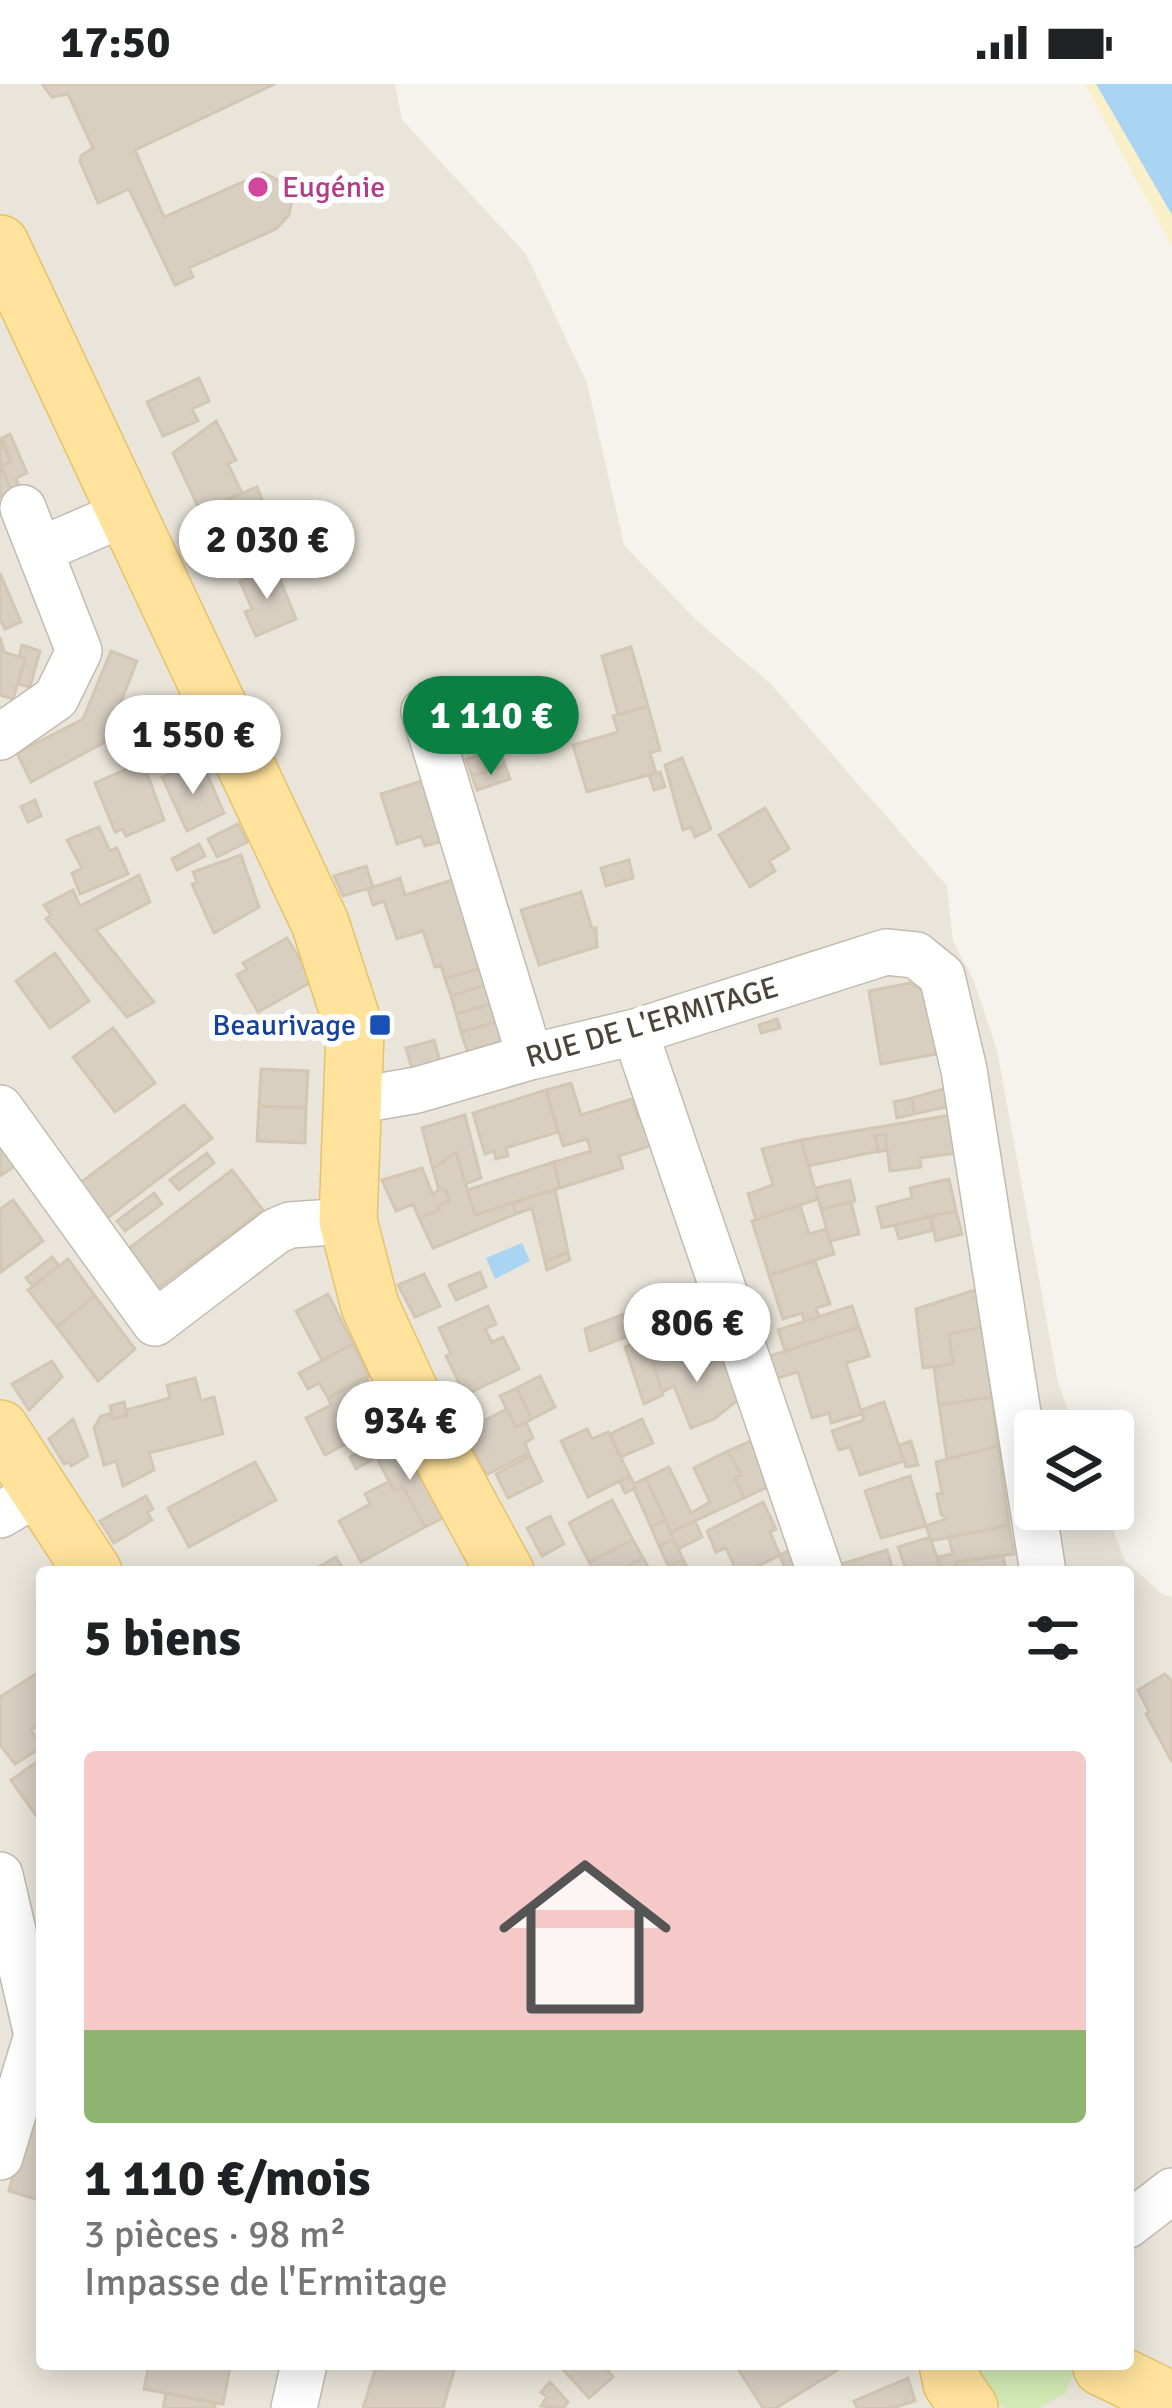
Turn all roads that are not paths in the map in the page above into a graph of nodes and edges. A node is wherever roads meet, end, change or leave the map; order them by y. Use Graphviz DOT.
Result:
graph roads {
  1 [pos="0,244"];
  2 [pos="23,508"];
  3 [pos="128,512"];
  4 [pos="40,550"];
  5 [pos="424,711"];
  6 [pos="0,737"];
  7 [pos="635,1032"];
  8 [pos="530,1057"];
  9 [pos="354,1101"];
  10 [pos="0,1108"];
  11 [pos="348,1221"];
  12 [pos="0,1429"];
  13 [pos="20,1503"];
  14 [pos="87,1566"];
  15 [pos="502,1566"];
  16 [pos="818,1566"];
  17 [pos="1042,1566"];
  18 [pos="0,1875"];
  19 [pos="6,1934"];
  20 [pos="36,2032"];
  21 [pos="36,2038"];
  22 [pos="0,2157"];
  23 [pos="1172,2191"];
  24 [pos="1134,2220"];
  25 [pos="302,2370"];
  26 [pos="949,2370"];
  27 [pos="1095,2380"];
  28 [pos="1172,2401"];
  29 [pos="293,2408"];
  30 [pos="969,2408"];
  1 -- 3 [label="main road"];
  2 -- 4 [label="street"];
  3 -- 4 [label="street"];
  3 -- 9 [label="main road"];
  4 -- 6 [label="street"];
  5 -- 8 [label="street"];
  7 -- 8 [label="street, RUE DE L'ERMITAGE"];
  7 -- 16 [label="street"];
  7 -- 17 [label="street, RUE DE L'ERMITAGE"];
  8 -- 9 [label="street, RUE DE L'ERMITAGE"];
  9 -- 11 [label="main road"];
  10 -- 11 [label="street"];
  11 -- 15 [label="main road"];
  12 -- 13 [label="main road"];
  13 -- 14 [label="main road"];
  18 -- 19 [label="street"];
  19 -- 20 [label="street"];
  21 -- 22 [label="street"];
  23 -- 24 [label="street"];
  25 -- 29 [label="street"];
  26 -- 30 [label="main road"];
  27 -- 28 [label="main road"];
}
